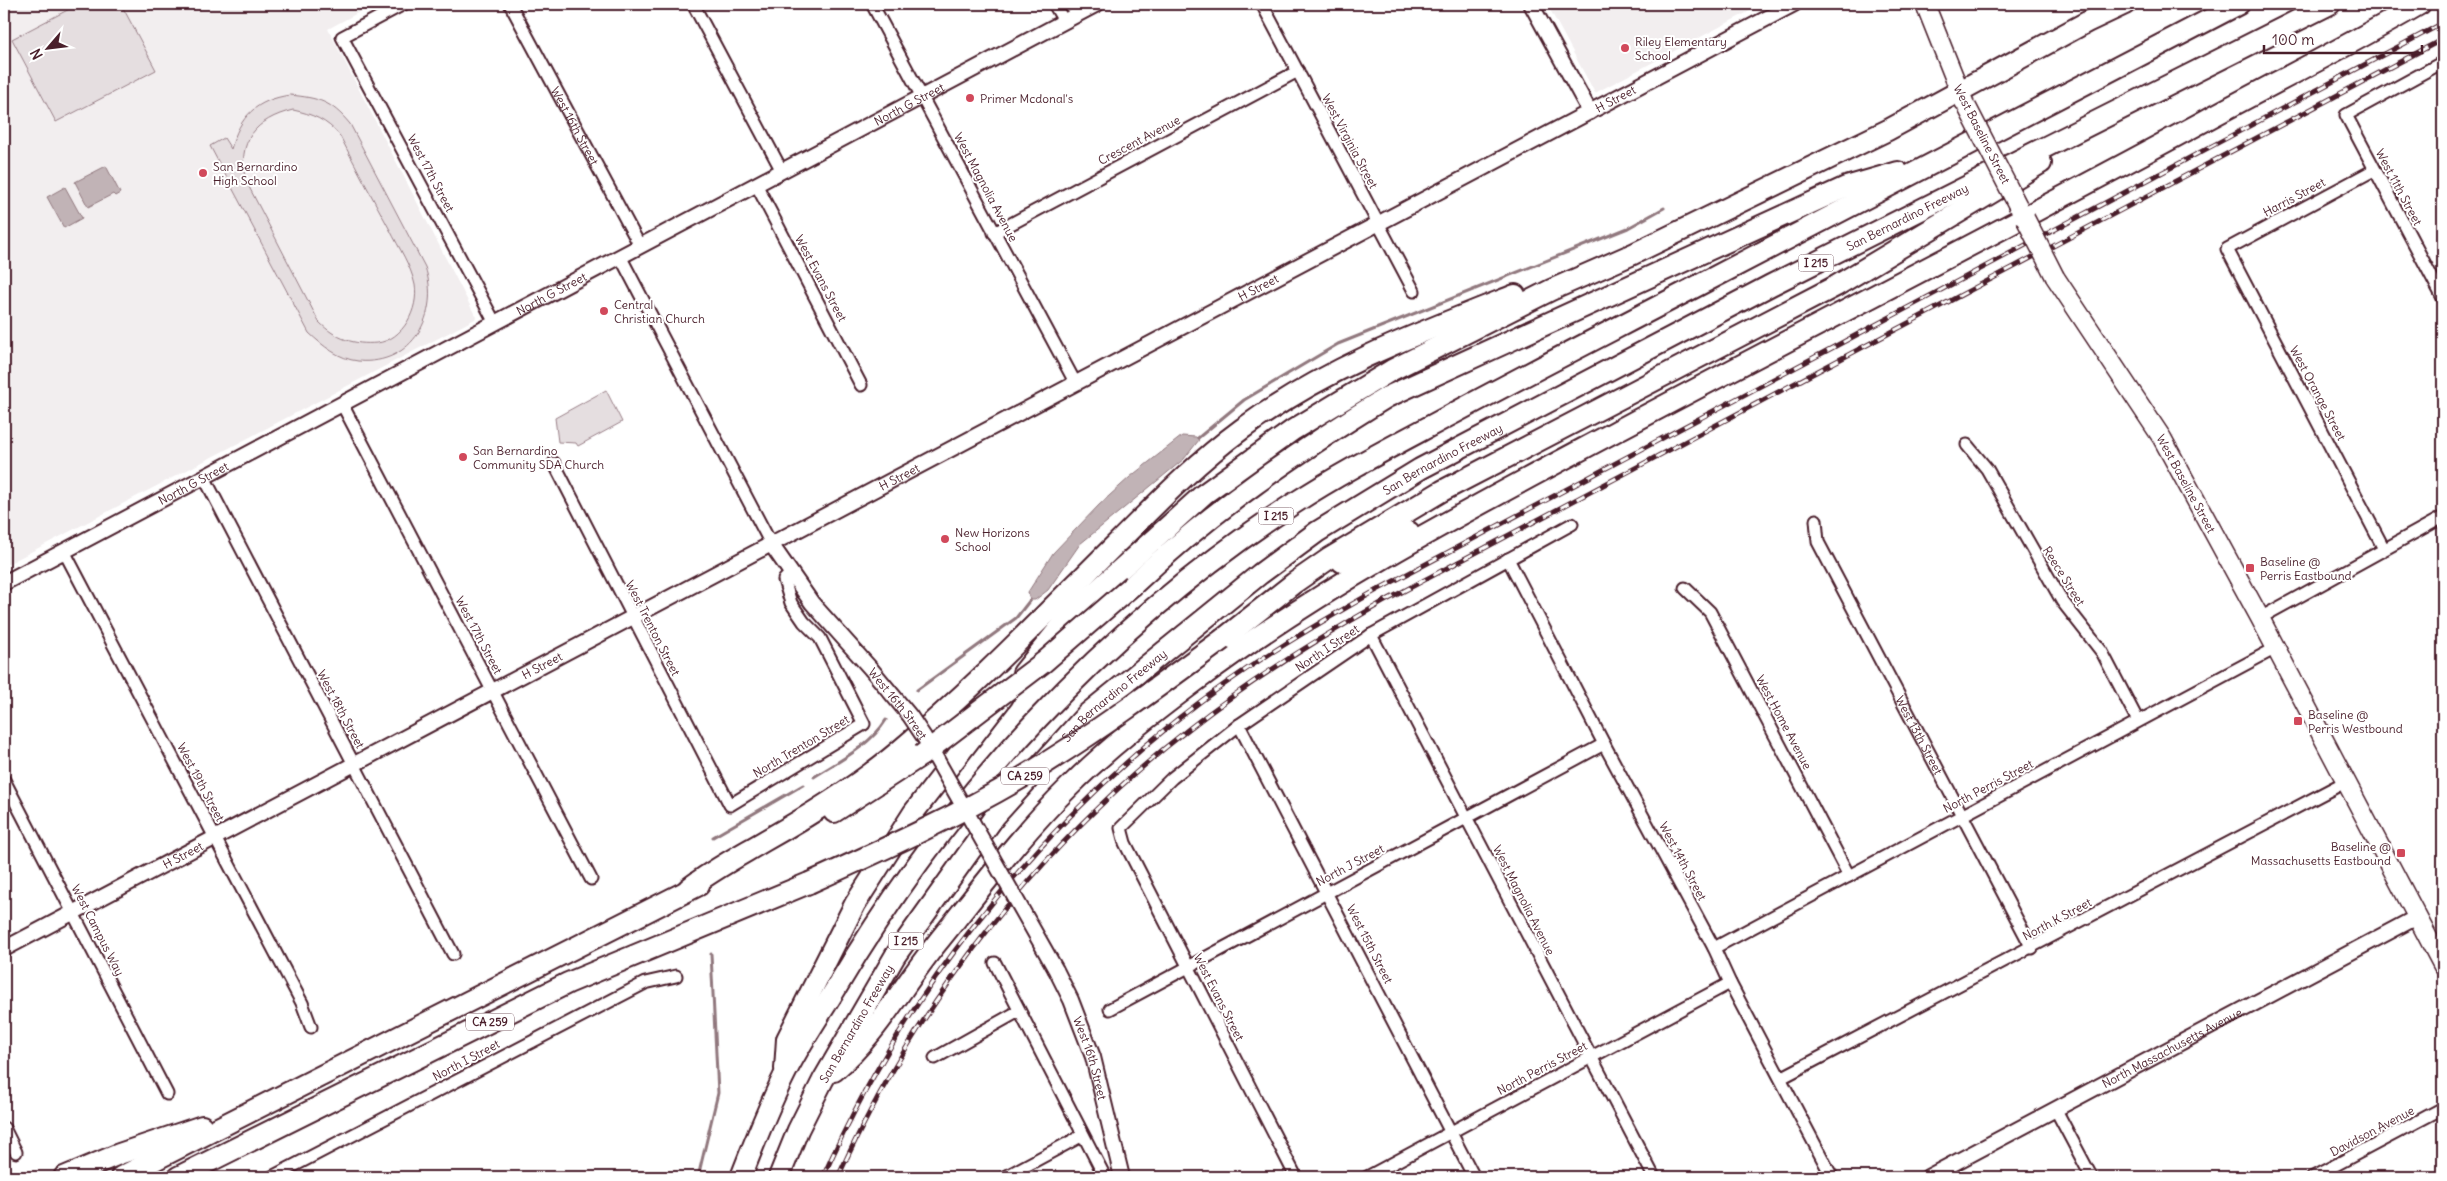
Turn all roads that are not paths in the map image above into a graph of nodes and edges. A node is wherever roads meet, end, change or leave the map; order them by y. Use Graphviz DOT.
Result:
graph roads {
  1 [pos="404,4"];
  2 [pos="510,4"];
  3 [pos="693,4"];
  4 [pos="872,4"];
  5 [pos="1054,4"];
  6 [pos="1097,4"];
  7 [pos="1262,4"];
  8 [pos="1532,4"];
  9 [pos="1794,4"];
  10 [pos="1926,4"];
  11 [pos="2125,4"];
  12 [pos="2239,4"];
  13 [pos="2330,4"];
  14 [pos="2420,4"];
  15 [pos="1064,21"];
  16 [pos="2443,62"];
  17 [pos="1298,71"];
  18 [pos="2180,80"];
  19 [pos="922,97"];
  20 [pos="1963,99"];
  21 [pos="1590,112"];
  22 [pos="1936,162"];
  23 [pos="2374,170"];
  24 [pos="782,171"];
  25 [pos="756,184"];
  26 [pos="2025,218"];
  27 [pos="1378,224"];
  28 [pos="994,233"];
  29 [pos="640,246"];
  30 [pos="2227,249"];
  31 [pos="620,256"];
  32 [pos="1551,290"];
  33 [pos="1414,291"];
  34 [pos="2443,298"];
  35 [pos="495,323"];
  36 [pos="1076,384"];
  37 [pos="861,385"];
  38 [pos="342,404"];
  39 [pos="1967,445"];
  40 [pos="554,463"];
  41 [pos="204,477"];
  42 [pos="1513,486"];
  43 [pos="2443,517"];
  44 [pos="1816,520"];
  45 [pos="1572,524"];
  46 [pos="772,544"];
  47 [pos="2384,549"];
  48 [pos="64,551"];
  49 [pos="1508,559"];
  50 [pos="790,574"];
  51 [pos="4,583"];
  52 [pos="1294,583"];
  53 [pos="1685,588"];
  54 [pos="632,618"];
  55 [pos="2260,618"];
  56 [pos="1371,635"];
  57 [pos="2276,648"];
  58 [pos="493,691"];
  59 [pos="2138,721"];
  60 [pos="1239,724"];
  61 [pos="1604,744"];
  62 [pos="354,764"];
  63 [pos="4,780"];
  64 [pos="2345,782"];
  65 [pos="730,805"];
  66 [pos="1963,815"];
  67 [pos="1467,818"];
  68 [pos="1121,828"];
  69 [pos="215,838"];
  70 [pos="1849,876"];
  71 [pos="591,880"];
  72 [pos="688,889"];
  73 [pos="1327,892"];
  74 [pos="74,912"];
  75 [pos="2417,917"];
  76 [pos="1714,948"];
  77 [pos="2032,948"];
  78 [pos="4,949"];
  79 [pos="453,954"];
  80 [pos="995,963"];
  81 [pos="2443,966"];
  82 [pos="1188,967"];
  83 [pos="676,976"];
  84 [pos="1730,983"];
  85 [pos="1110,1009"];
  86 [pos="1019,1011"];
  87 [pos="311,1027"];
  88 [pos="935,1058"];
  89 [pos="1590,1058"];
  90 [pos="785,1074"];
  91 [pos="1780,1078"];
  92 [pos="823,1080"];
  93 [pos="167,1094"];
  94 [pos="267,1103"];
  95 [pos="2443,1108"];
  96 [pos="2056,1110"];
  97 [pos="4,1128"];
  98 [pos="1450,1132"];
  99 [pos="1083,1135"];
  100 [pos="16,1152"];
  101 [pos="2092,1176"];
  102 [pos="64,1177"];
  103 [pos="121,1177"];
  104 [pos="178,1177"];
  105 [pos="272,1177"];
  106 [pos="741,1177"];
  107 [pos="779,1177"];
  108 [pos="1005,1177"];
  109 [pos="1105,1177"];
  110 [pos="1122,1177"];
  111 [pos="1296,1177"];
  112 [pos="1367,1177"];
  113 [pos="1474,1177"];
  114 [pos="1654,1177"];
  115 [pos="1832,1177"];
  116 [pos="1928,1177"];
  117 [pos="2313,1177"];
  1 -- 35 [label="street, West 17th Street"];
  2 -- 29 [label="street, West 16th Street"];
  3 -- 24 [label="street"];
  4 -- 19 [label="street, West Magnolia Avenue"];
  5 -- 15 [label="street"];
  6 -- 15 [label="street, North G Street"];
  7 -- 17 [label="street, West Virginia Street"];
  8 -- 21 [label="street"];
  9 -- 21 [label="street, H Street"];
  10 -- 20 [label="main road, West Baseline Street"];
  11 -- 20 [label="highway"];
  12 -- 22 [label="highway, I 215"];
  13 -- 18 [label="highway, San Bernardino Freeway / I 215"];
  14 -- 26 [label="highway"];
  15 -- 19 [label="street, North G Street"];
  16 -- 23 [label="street, West 11th Street"];
  17 -- 27 [label="street, West Virginia Street"];
  17 -- 28 [label="street, Crescent Avenue"];
  18 -- 52 [label="highway"];
  18 -- 92 [label="highway, San Bernardino Freeway / I 215"];
  19 -- 24 [label="street, North G Street"];
  19 -- 28 [label="street, West Magnolia Avenue"];
  20 -- 26 [label="main road, West Baseline Street, bridge"];
  20 -- 32 [label="highway"];
  21 -- 27 [label="street, H Street"];
  22 -- 72 [label="highway, bridge"];
  22 -- 90 [label="highway, I 215"];
  23 -- 30 [label="street, Harris Street"];
  23 -- 34 [label="street, West 11th Street"];
  24 -- 25 [label="street, North G Street"];
  25 -- 29 [label="street, North G Street"];
  25 -- 37 [label="street, West Evans Street"];
  26 -- 42 [label="highway"];
  26 -- 55 [label="main road, West Baseline Street, bridge"];
  27 -- 33 [label="street, West Virginia Street"];
  27 -- 36 [label="street, H Street"];
  28 -- 36 [label="street, West Magnolia Avenue"];
  29 -- 31 [label="street, North G Street"];
  30 -- 47 [label="street, West Orange Street"];
  31 -- 35 [label="street, North G Street"];
  31 -- 46 [label="street, West 16th Street"];
  32 -- 72 [label="highway"];
  32 -- 90 [label="highway"];
  35 -- 38 [label="street, North G Street"];
  36 -- 46 [label="street, H Street"];
  38 -- 41 [label="street, North G Street"];
  38 -- 58 [label="street, West 17th Street"];
  39 -- 59 [label="street, Reece Street"];
  40 -- 54 [label="street, West Trenton Street"];
  41 -- 48 [label="street, North G Street"];
  41 -- 62 [label="street, West 18th Street"];
  42 -- 52 [label="highway"];
  42 -- 92 [label="highway"];
  43 -- 47 [label="street"];
  44 -- 66 [label="street, West 13th Street"];
  45 -- 49 [label="street, North I Street"];
  46 -- 50 [label="street, West 16th Street"];
  46 -- 54 [label="street, H Street"];
  47 -- 55 [label="street"];
  48 -- 51 [label="street, North G Street"];
  48 -- 69 [label="street, West 19th Street"];
  49 -- 56 [label="street, North I Street"];
  49 -- 61 [label="street, West 14th Street"];
  50 -- 65 [label="street, North Trenton Street"];
  50 -- 110 [label="street, West 16th Street, bridge"];
  52 -- 104 [label="highway, CA 259, bridge"];
  53 -- 70 [label="street, West Home Avenue"];
  54 -- 58 [label="street, H Street"];
  54 -- 65 [label="street, West Trenton Street"];
  55 -- 57 [label="main road, West Baseline Street"];
  56 -- 60 [label="street, North I Street"];
  56 -- 67 [label="street, West Magnolia Avenue"];
  57 -- 59 [label="street, North Perris Street"];
  57 -- 64 [label="main road, West Baseline Street"];
  58 -- 62 [label="street, H Street"];
  58 -- 71 [label="street, West 17th Street"];
  59 -- 66 [label="street, North Perris Street"];
  60 -- 68 [label="street, North I Street"];
  60 -- 73 [label="street, West 15th Street"];
  61 -- 67 [label="street, North J Street"];
  61 -- 76 [label="street, West 14th Street"];
  62 -- 69 [label="street, H Street"];
  62 -- 79 [label="street, West 18th Street"];
  63 -- 74 [label="street, West Campus Way"];
  64 -- 75 [label="main road, West Baseline Street"];
  64 -- 77 [label="street, North K Street"];
  66 -- 70 [label="street, North Perris Street"];
  66 -- 77 [label="street, West 13th Street"];
  67 -- 73 [label="street, North J Street"];
  67 -- 89 [label="street, West Magnolia Avenue"];
  68 -- 82 [label="street, West Evans Street"];
  69 -- 74 [label="street, H Street"];
  69 -- 87 [label="street, West 19th Street"];
  70 -- 76 [label="street, North Perris Street"];
  72 -- 94 [label="highway, CA 259"];
  73 -- 82 [label="street, North J Street"];
  73 -- 98 [label="street, West 15th Street"];
  74 -- 78 [label="street, H Street"];
  74 -- 93 [label="street, West Campus Way"];
  75 -- 81 [label="main road, West Baseline Street"];
  75 -- 96 [label="street, North Massachusetts Avenue"];
  76 -- 84 [label="street, West 14th Street"];
  77 -- 91 [label="street, North K Street"];
  80 -- 86 [label="street"];
  82 -- 85 [label="street, North J Street"];
  82 -- 111 [label="street, West Evans Street"];
  83 -- 105 [label="street, North I Street"];
  84 -- 89 [label="street, North Perris Street"];
  84 -- 91 [label="street, West 14th Street"];
  86 -- 88 [label="street"];
  86 -- 99 [label="street"];
  89 -- 98 [label="street, North Perris Street"];
  89 -- 114 [label="street, West Magnolia Avenue"];
  90 -- 106 [label="highway, I 215"];
  91 -- 115 [label="street, West 14th Street"];
  92 -- 107 [label="highway, San Bernardino Freeway / I 215"];
  94 -- 102 [label="highway"];
  94 -- 103 [label="highway, CA 259"];
  95 -- 117 [label="street, Davidson Avenue"];
  96 -- 101 [label="street"];
  96 -- 116 [label="street, North Massachusetts Avenue"];
  97 -- 100 [label="street"];
  98 -- 112 [label="street, North Perris Street"];
  98 -- 113 [label="street, West 15th Street"];
  99 -- 108 [label="street"];
  99 -- 109 [label="street"];
}
